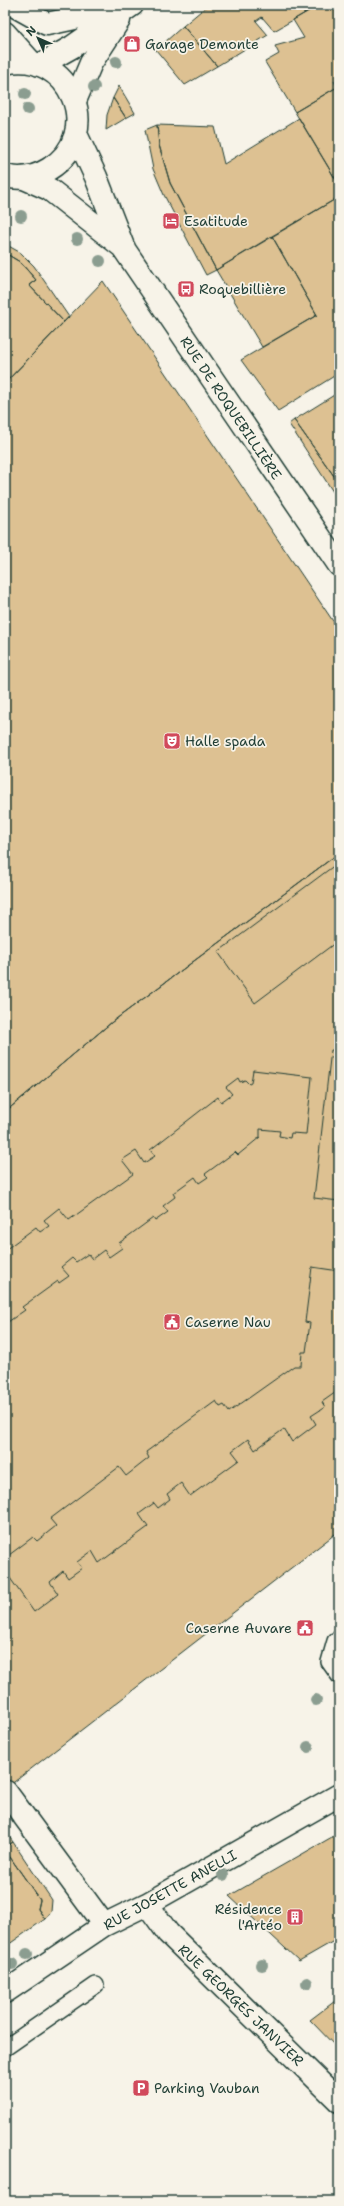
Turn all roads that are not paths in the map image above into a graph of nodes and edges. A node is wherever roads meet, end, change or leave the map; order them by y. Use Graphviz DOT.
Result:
graph roads {
  1 [pos="13,5"];
  2 [pos="122,8"];
  3 [pos="5,33"];
  4 [pos="5,63"];
  5 [pos="35,63"];
  6 [pos="75,101"];
  7 [pos="76,134"];
  8 [pos="15,177"];
  9 [pos="124,249"];
  10 [pos="339,566"];
  11 [pos="339,1638"];
  12 [pos="339,1676"];
  13 [pos="6,1792"];
  14 [pos="339,1795"];
  15 [pos="147,1904"];
  16 [pos="104,1925"];
  17 [pos="96,1985"];
  18 [pos="5,1992"];
  19 [pos="5,2048"];
  20 [pos="339,2101"];
  1 -- 2 [label="street"];
  2 -- 5 [label="street"];
  2 -- 6 [label="street"];
  3 -- 5 [label="street"];
  4 -- 5 [label="street"];
  5 -- 6 [label="street"];
  6 -- 7 [label="street"];
  7 -- 8 [label="street"];
  7 -- 9 [label="street, RUE DE ROQUEBILLIÈRE"];
  8 -- 9 [label="street, RUE DE ROQUEBILLIÈRE"];
  9 -- 10 [label="street, RUE DE ROQUEBILLIÈRE"];
  11 -- 12 [label="lane"];
  13 -- 16 [label="street"];
  14 -- 15 [label="street, RUE JOSETTE ANELLI"];
  15 -- 16 [label="street, RUE JOSETTE ANELLI"];
  15 -- 20 [label="street, RUE GEORGES JANVIER"];
  16 -- 18 [label="street, RUE JOSETTE ANELLI"];
  17 -- 19 [label="lane"];
}
